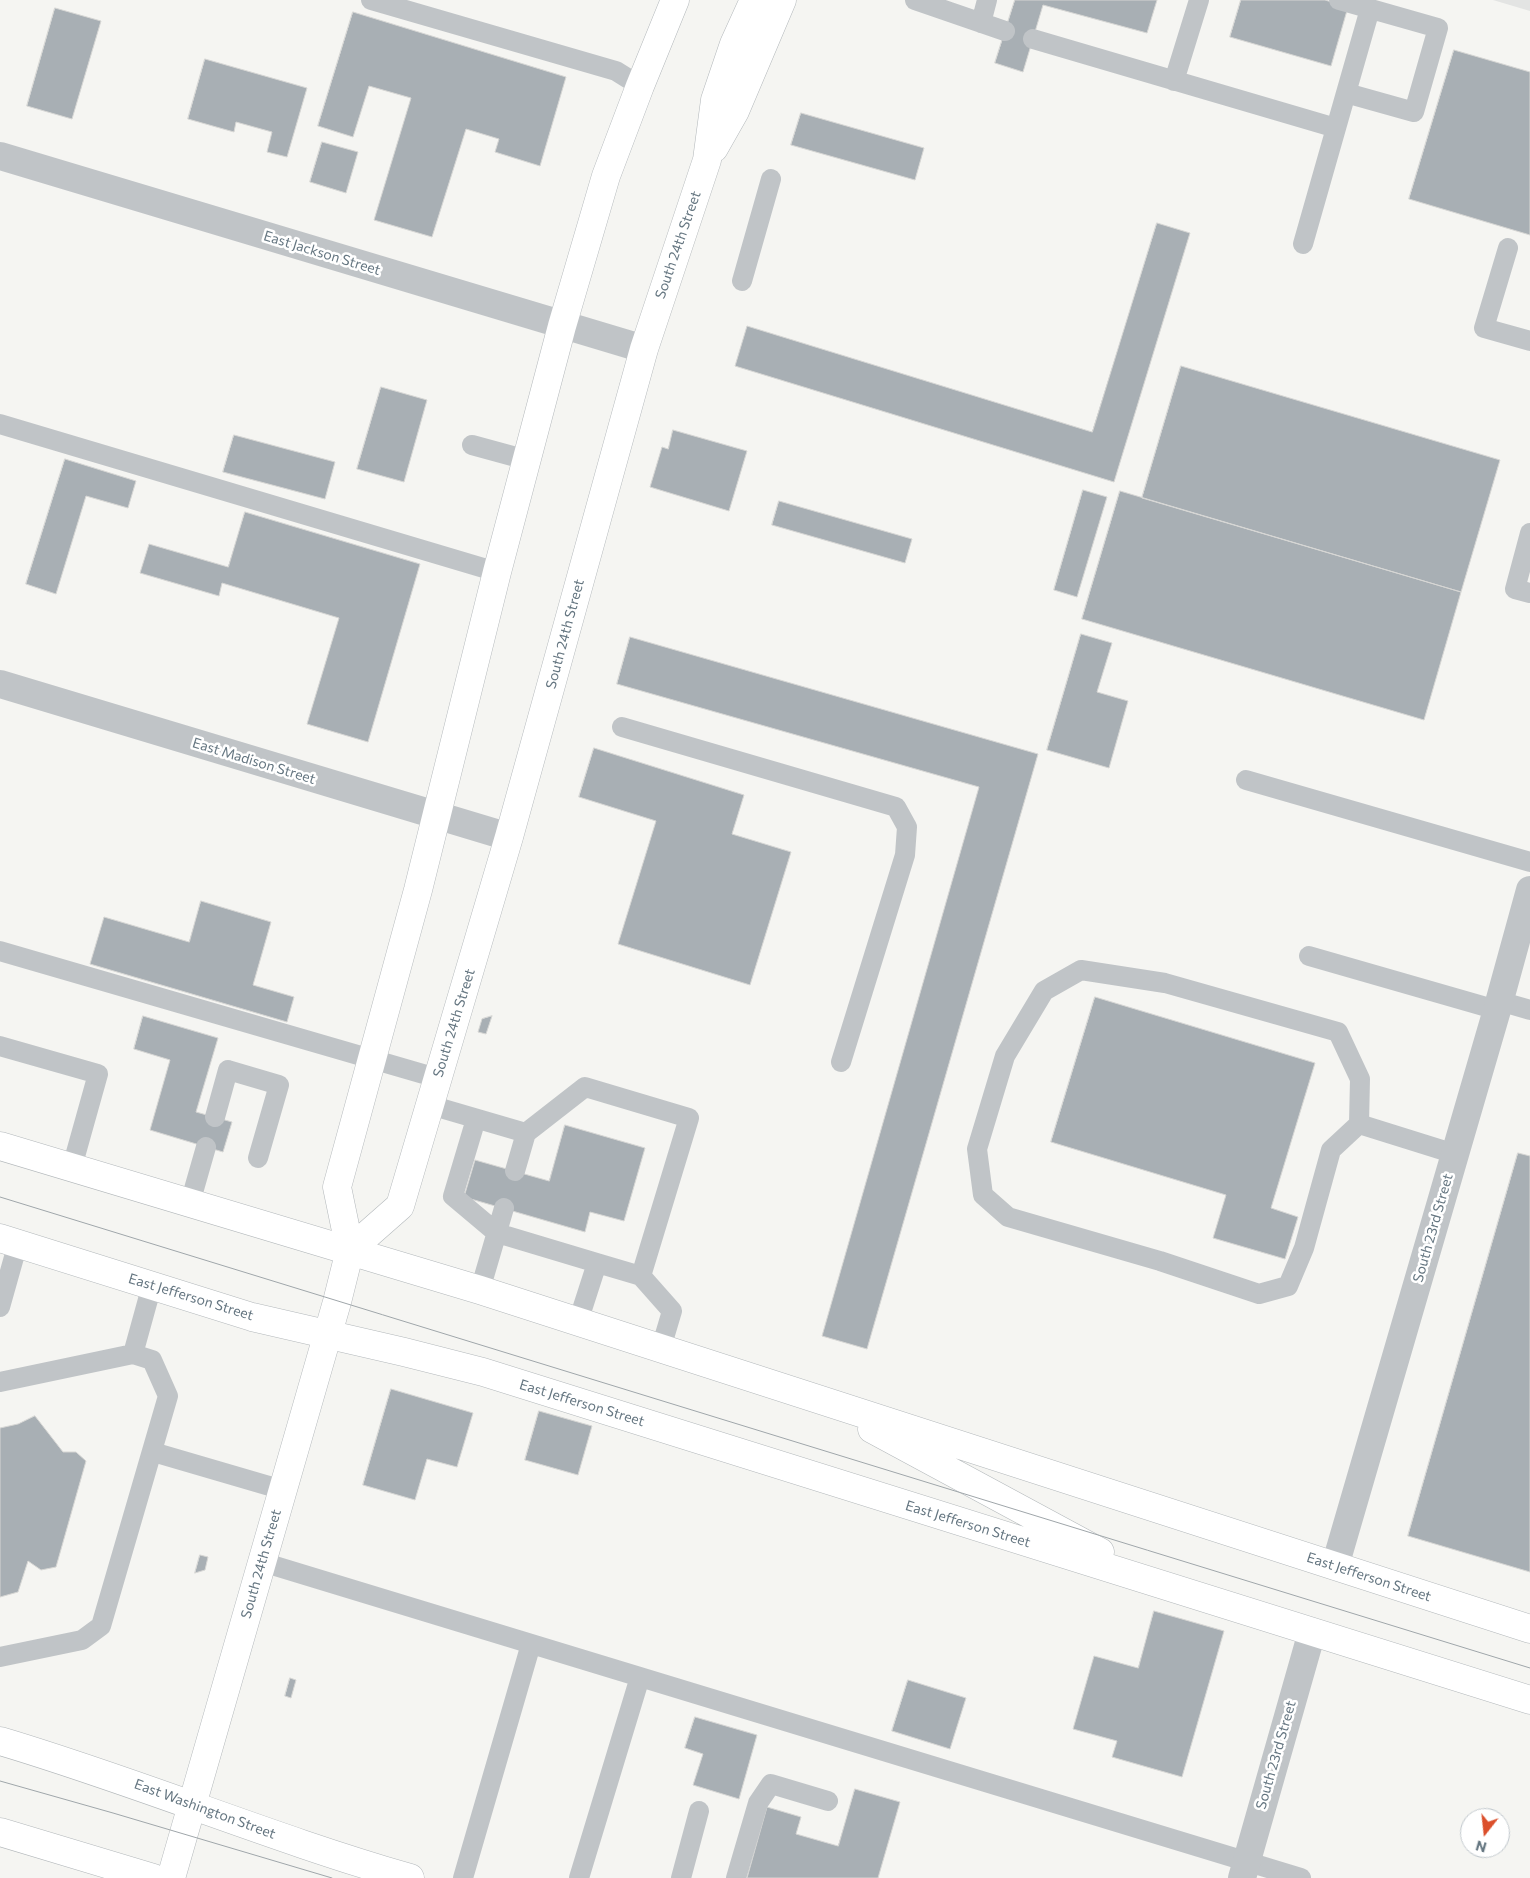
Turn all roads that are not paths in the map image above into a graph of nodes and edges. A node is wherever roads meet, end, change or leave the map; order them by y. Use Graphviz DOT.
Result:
graph roads {
  1 [pos="371,0"];
  2 [pos="675,0"];
  3 [pos="736,0"];
  4 [pos="754,0"];
  5 [pos="782,0"];
  6 [pos="915,0"];
  7 [pos="987,0"];
  8 [pos="1199,0"];
  9 [pos="1339,0"];
  10 [pos="1370,9"];
  11 [pos="981,23"];
  12 [pos="1005,31"];
  13 [pos="1032,39"];
  14 [pos="734,44"];
  15 [pos="1174,81"];
  16 [pos="640,86"];
  17 [pos="1346,93"];
  18 [pos="1336,128"];
  19 [pos="0,156"];
  20 [pos="707,160"];
  21 [pos="771,179"];
  22 [pos="1303,244"];
  23 [pos="1508,248"];
  24 [pos="742,281"];
  25 [pos="562,326"];
  26 [pos="1530,341"];
  27 [pos="644,349"];
  28 [pos="0,424"];
  29 [pos="472,445"];
  30 [pos="527,460"];
  31 [pos="1530,533"];
  32 [pos="497,572"];
  33 [pos="1530,593"];
  34 [pos="0,684"];
  35 [pos="622,727"];
  36 [pos="1246,780"];
  37 [pos="436,815"];
  38 [pos="509,837"];
  39 [pos="1530,862"];
  40 [pos="1530,890"];
  41 [pos="0,952"];
  42 [pos="1310,956"];
  43 [pos="1498,1006"];
  44 [pos="1530,1010"];
  45 [pos="0,1046"];
  46 [pos="372,1060"];
  47 [pos="841,1062"];
  48 [pos="437,1078"];
  49 [pos="430,1105"];
  50 [pos="215,1117"];
  51 [pos="476,1118"];
  52 [pos="1359,1124"];
  53 [pos="526,1133"];
  54 [pos="0,1146"];
  55 [pos="206,1147"];
  56 [pos="1455,1154"];
  57 [pos="258,1158"];
  58 [pos="72,1167"];
  59 [pos="515,1171"];
  60 [pos="190,1203"];
  61 [pos="504,1208"];
  62 [pos="497,1233"];
  63 [pos="9,1241"];
  64 [pos="350,1250"];
  65 [pos="597,1263"];
  66 [pos="641,1276"];
  67 [pos="152,1285"];
  68 [pos="480,1290"];
  69 [pos="1,1299"];
  70 [pos="578,1322"];
  71 [pos="328,1334"];
  72 [pos="661,1348"];
  73 [pos="133,1354"];
  74 [pos="0,1382"];
  75 [pos="809,1396"];
  76 [pos="153,1452"];
  77 [pos="283,1490"];
  78 [pos="262,1562"];
  79 [pos="1335,1566"];
  80 [pos="1159,1583"];
  81 [pos="1530,1629"];
  82 [pos="1312,1632"];
  83 [pos="531,1644"];
  84 [pos="0,1657"];
  85 [pos="640,1677"];
  86 [pos="1530,1700"];
  87 [pos="0,1741"];
  88 [pos="828,1801"];
  89 [pos="192,1804"];
  90 [pos="699,1811"];
  91 [pos="0,1832"];
  92 [pos="1244,1870"];
  93 [pos="153,1878"];
  94 [pos="171,1878"];
  95 [pos="410,1878"];
  96 [pos="463,1878"];
  97 [pos="579,1878"];
  98 [pos="681,1878"];
  99 [pos="736,1878"];
  100 [pos="1301,1878"];
  1 -- 16 [label="lane"];
  2 -- 16 [label="main road, South 24th Street"];
  3 -- 14 [label="main road"];
  4 -- 14 [label="main road, South 24th Street"];
  5 -- 20 [label="main road"];
  6 -- 11 [label="lane"];
  7 -- 11 [label="lane"];
  8 -- 15 [label="lane"];
  9 -- 10 [label="lane"];
  10 -- 17 [label="lane"];
  10 -- 17 [label="lane"];
  11 -- 12 [label="lane"];
  13 -- 15 [label="lane"];
  14 -- 20 [label="main road, South 24th Street"];
  15 -- 18 [label="lane"];
  16 -- 25 [label="main road, South 24th Street"];
  17 -- 18 [label="lane"];
  18 -- 22 [label="lane"];
  19 -- 25 [label="street, East Jackson Street"];
  20 -- 27 [label="main road, South 24th Street"];
  21 -- 24 [label="lane"];
  23 -- 26 [label="lane"];
  25 -- 27 [label="street, East Jackson Street"];
  25 -- 30 [label="main road, South 24th Street"];
  27 -- 38 [label="main road, South 24th Street"];
  28 -- 32 [label="lane"];
  29 -- 30 [label="lane"];
  30 -- 32 [label="main road, South 24th Street"];
  31 -- 33 [label="lane"];
  32 -- 37 [label="main road, South 24th Street"];
  34 -- 37 [label="street, East Madison Street"];
  35 -- 47 [label="lane"];
  36 -- 39 [label="lane"];
  37 -- 38 [label="street, East Madison Street"];
  37 -- 46 [label="main road, South 24th Street"];
  38 -- 48 [label="main road, South 24th Street"];
  40 -- 43 [label="street, South 23rd Street"];
  41 -- 46 [label="lane"];
  42 -- 43 [label="lane"];
  43 -- 44 [label="lane"];
  43 -- 56 [label="street, South 23rd Street"];
  45 -- 58 [label="lane"];
  46 -- 48 [label="lane"];
  46 -- 64 [label="main road, South 24th Street"];
  48 -- 49 [label="main road, South 24th Street"];
  49 -- 51 [label="lane"];
  49 -- 64 [label="main road, South 24th Street"];
  50 -- 57 [label="lane"];
  51 -- 53 [label="lane"];
  51 -- 62 [label="lane"];
  52 -- 52 [label="lane"];
  52 -- 56 [label="lane"];
  53 -- 59 [label="lane"];
  53 -- 66 [label="lane"];
  54 -- 58 [label="main road, East Jefferson Street"];
  55 -- 60 [label="lane"];
  56 -- 79 [label="street, South 23rd Street"];
  58 -- 60 [label="main road, East Jefferson Street"];
  60 -- 64 [label="main road, East Jefferson Street"];
  61 -- 62 [label="lane"];
  62 -- 65 [label="lane"];
  62 -- 68 [label="lane"];
  63 -- 67 [label="main road, East Jefferson Street"];
  63 -- 69 [label="lane"];
  64 -- 68 [label="main road, East Jefferson Street"];
  64 -- 71 [label="main road, South 24th Street"];
  65 -- 66 [label="lane"];
  65 -- 70 [label="lane"];
  66 -- 72 [label="lane"];
  67 -- 71 [label="main road, East Jefferson Street"];
  67 -- 73 [label="lane"];
  68 -- 70 [label="main road, East Jefferson Street"];
  70 -- 72 [label="main road, East Jefferson Street"];
  71 -- 77 [label="main road, South 24th Street"];
  71 -- 80 [label="main road, East Jefferson Street"];
  72 -- 75 [label="main road, East Jefferson Street"];
  73 -- 74 [label="lane"];
  73 -- 76 [label="lane"];
  75 -- 79 [label="main road, East Jefferson Street"];
  75 -- 80 [label="main road, East Jefferson Street"];
  76 -- 77 [label="lane"];
  76 -- 84 [label="lane"];
  77 -- 78 [label="main road, South 24th Street"];
  78 -- 83 [label="lane"];
  78 -- 89 [label="main road, South 24th Street"];
  79 -- 81 [label="main road, East Jefferson Street"];
  80 -- 82 [label="main road, East Jefferson Street"];
  82 -- 86 [label="main road, East Jefferson Street"];
  82 -- 92 [label="street, South 23rd Street"];
  83 -- 85 [label="lane"];
  83 -- 96 [label="lane"];
  85 -- 92 [label="lane"];
  85 -- 97 [label="lane"];
  87 -- 89 [label="main road, East Washington Street"];
  88 -- 99 [label="lane"];
  89 -- 94 [label="main road, South 24th Street"];
  89 -- 95 [label="main road, East Washington Street"];
  90 -- 98 [label="lane"];
  91 -- 93 [label="main road"];
  92 -- 100 [label="lane"];
}
